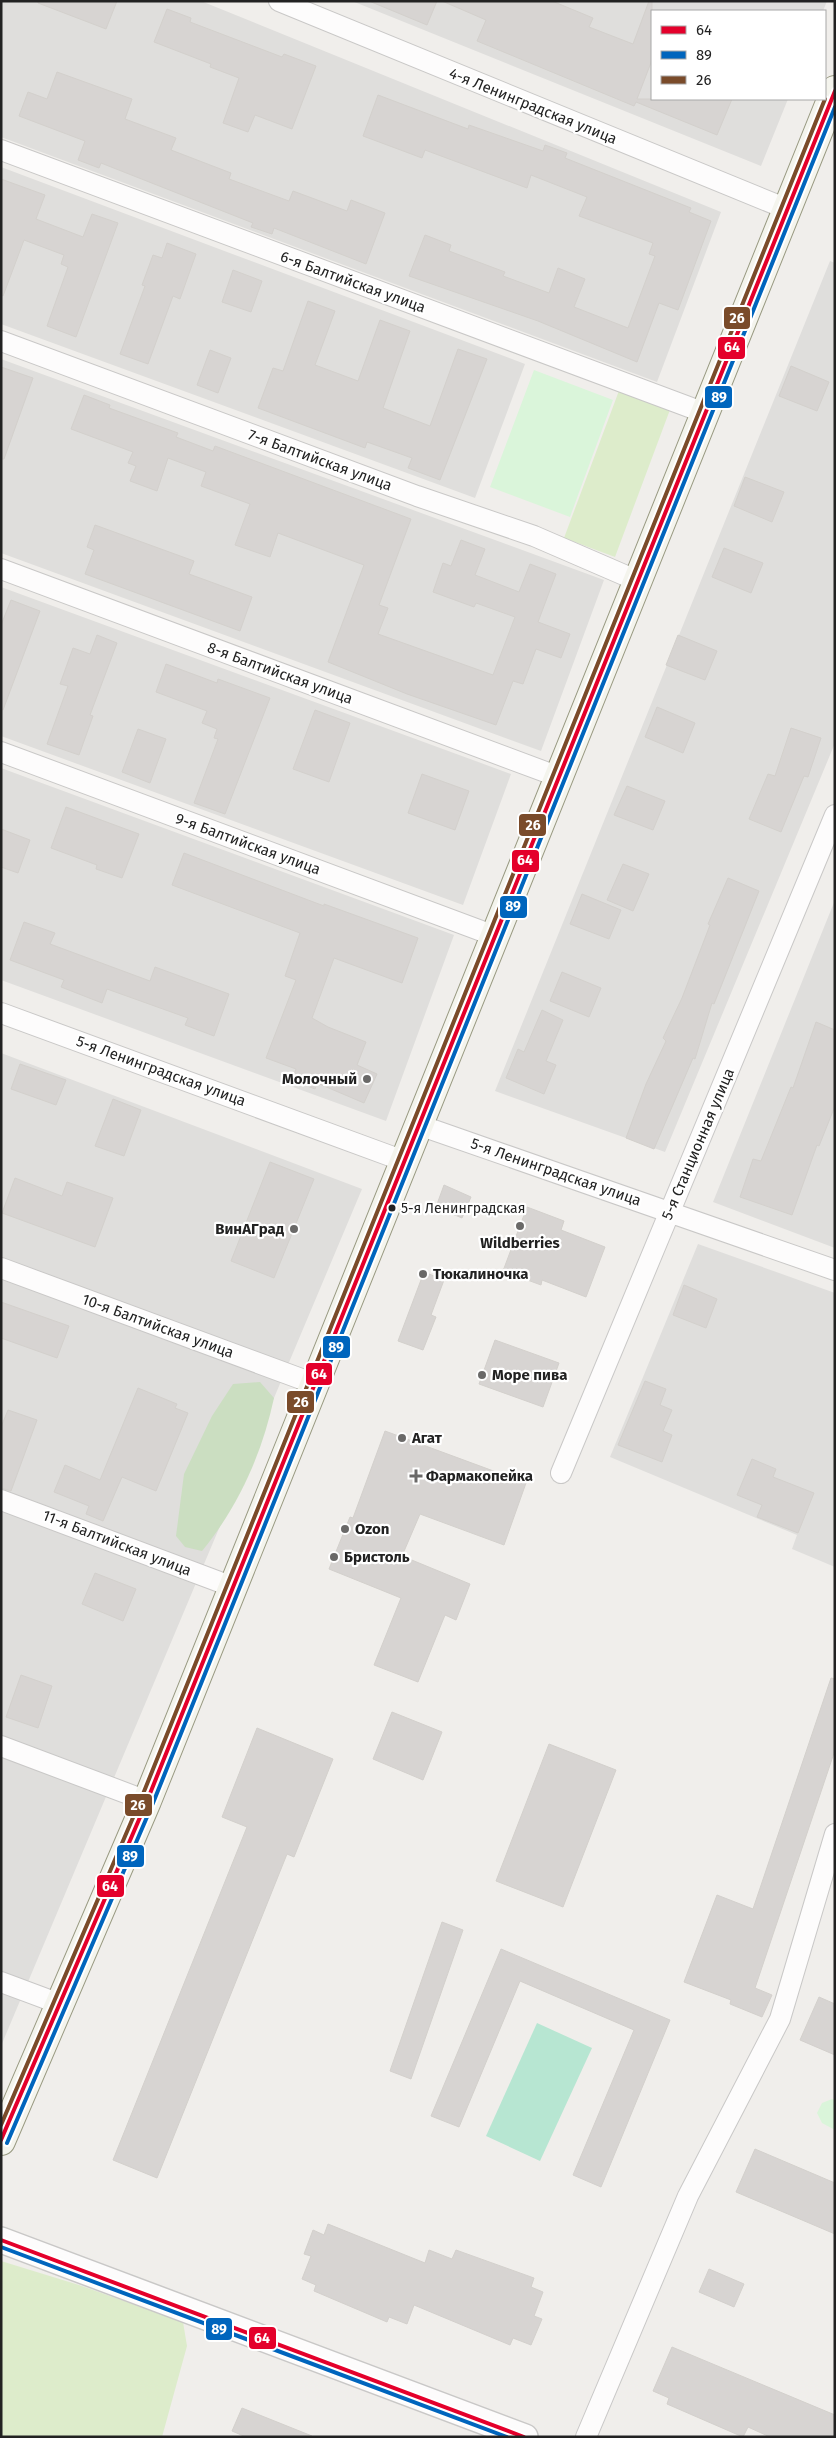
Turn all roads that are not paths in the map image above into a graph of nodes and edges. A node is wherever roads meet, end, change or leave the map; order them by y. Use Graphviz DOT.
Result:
graph roads {
  1 [pos="279,1"];
  2 [pos="835,90"];
  3 [pos="1,150"];
  4 [pos="787,209"];
  5 [pos="1,340"];
  6 [pos="705,413"];
  7 [pos="1,569"];
  8 [pos="638,581"];
  9 [pos="1,752"];
  10 [pos="559,776"];
  11 [pos="835,815"];
  12 [pos="495,936"];
  13 [pos="1,1013"];
  14 [pos="419,1125"];
  15 [pos="404,1161"];
  16 [pos="670,1211"];
  17 [pos="1,1268"];
  18 [pos="835,1270"];
  19 [pos="315,1384"];
  20 [pos="561,1473"];
  21 [pos="1,1500"];
  22 [pos="233,1587"];
  23 [pos="1,1746"];
  24 [pos="147,1801"];
  25 [pos="835,1834"];
  26 [pos="1,1982"];
  27 [pos="60,2004"];
  28 [pos="1,2141"];
  29 [pos="1,2240"];
  30 [pos="525,2437"];
  31 [pos="586,2437"];
  1 -- 4 [label="street, 4-я Ленинградская улица"];
  2 -- 4 [label="main road"];
  3 -- 6 [label="street, 6-я Балтийская улица"];
  4 -- 6 [label="main road"];
  5 -- 8 [label="street, 7-я Балтийская улица"];
  6 -- 8 [label="main road"];
  7 -- 10 [label="street, 8-я Балтийская улица"];
  8 -- 10 [label="main road"];
  9 -- 12 [label="street, 9-я Балтийская улица"];
  10 -- 12 [label="main road"];
  11 -- 16 [label="street, 5-я Станционная улица"];
  12 -- 14 [label="main road"];
  13 -- 15 [label="street, 5-я Ленинградская улица"];
  14 -- 15 [label="main road"];
  14 -- 16 [label="street, 5-я Ленинградская улица"];
  15 -- 19 [label="main road"];
  16 -- 18 [label="street, 5-я Ленинградская улица"];
  16 -- 20 [label="street, 5-я Станционная улица"];
  17 -- 19 [label="street, 10-я Балтийская улица"];
  19 -- 22 [label="main road"];
  21 -- 22 [label="street, 11-я Балтийская улица"];
  22 -- 24 [label="main road"];
  23 -- 24 [label="street"];
  24 -- 27 [label="main road"];
  25 -- 31 [label="street"];
  26 -- 27 [label="street"];
  27 -- 28 [label="main road"];
  29 -- 30 [label="street"];
}
